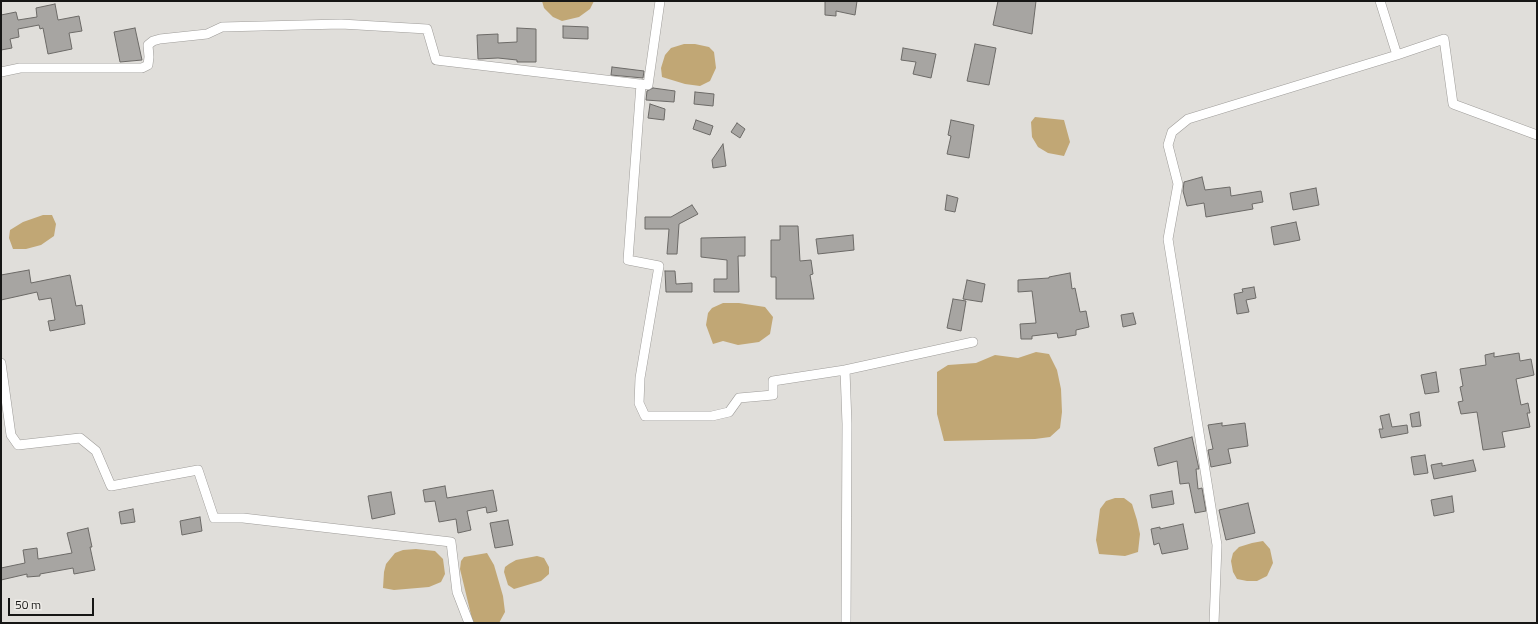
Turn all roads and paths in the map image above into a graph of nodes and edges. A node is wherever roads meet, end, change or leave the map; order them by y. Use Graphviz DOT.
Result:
graph roads {
  1 [pos="660,1"];
  2 [pos="1380,1"];
  3 [pos="1397,55"];
  4 [pos="1,72"];
  5 [pos="641,84"];
  6 [pos="1537,135"];
  7 [pos="973,342"];
  8 [pos="1,363"];
  9 [pos="845,370"];
  10 [pos="469,623"];
  11 [pos="846,623"];
  12 [pos="1214,623"];
  1 -- 5 [label="street"];
  2 -- 3 [label="street"];
  3 -- 6 [label="street"];
  3 -- 12 [label="street"];
  4 -- 5 [label="street"];
  5 -- 9 [label="street"];
  7 -- 9 [label="street"];
  8 -- 10 [label="street"];
  9 -- 11 [label="street"];
}
